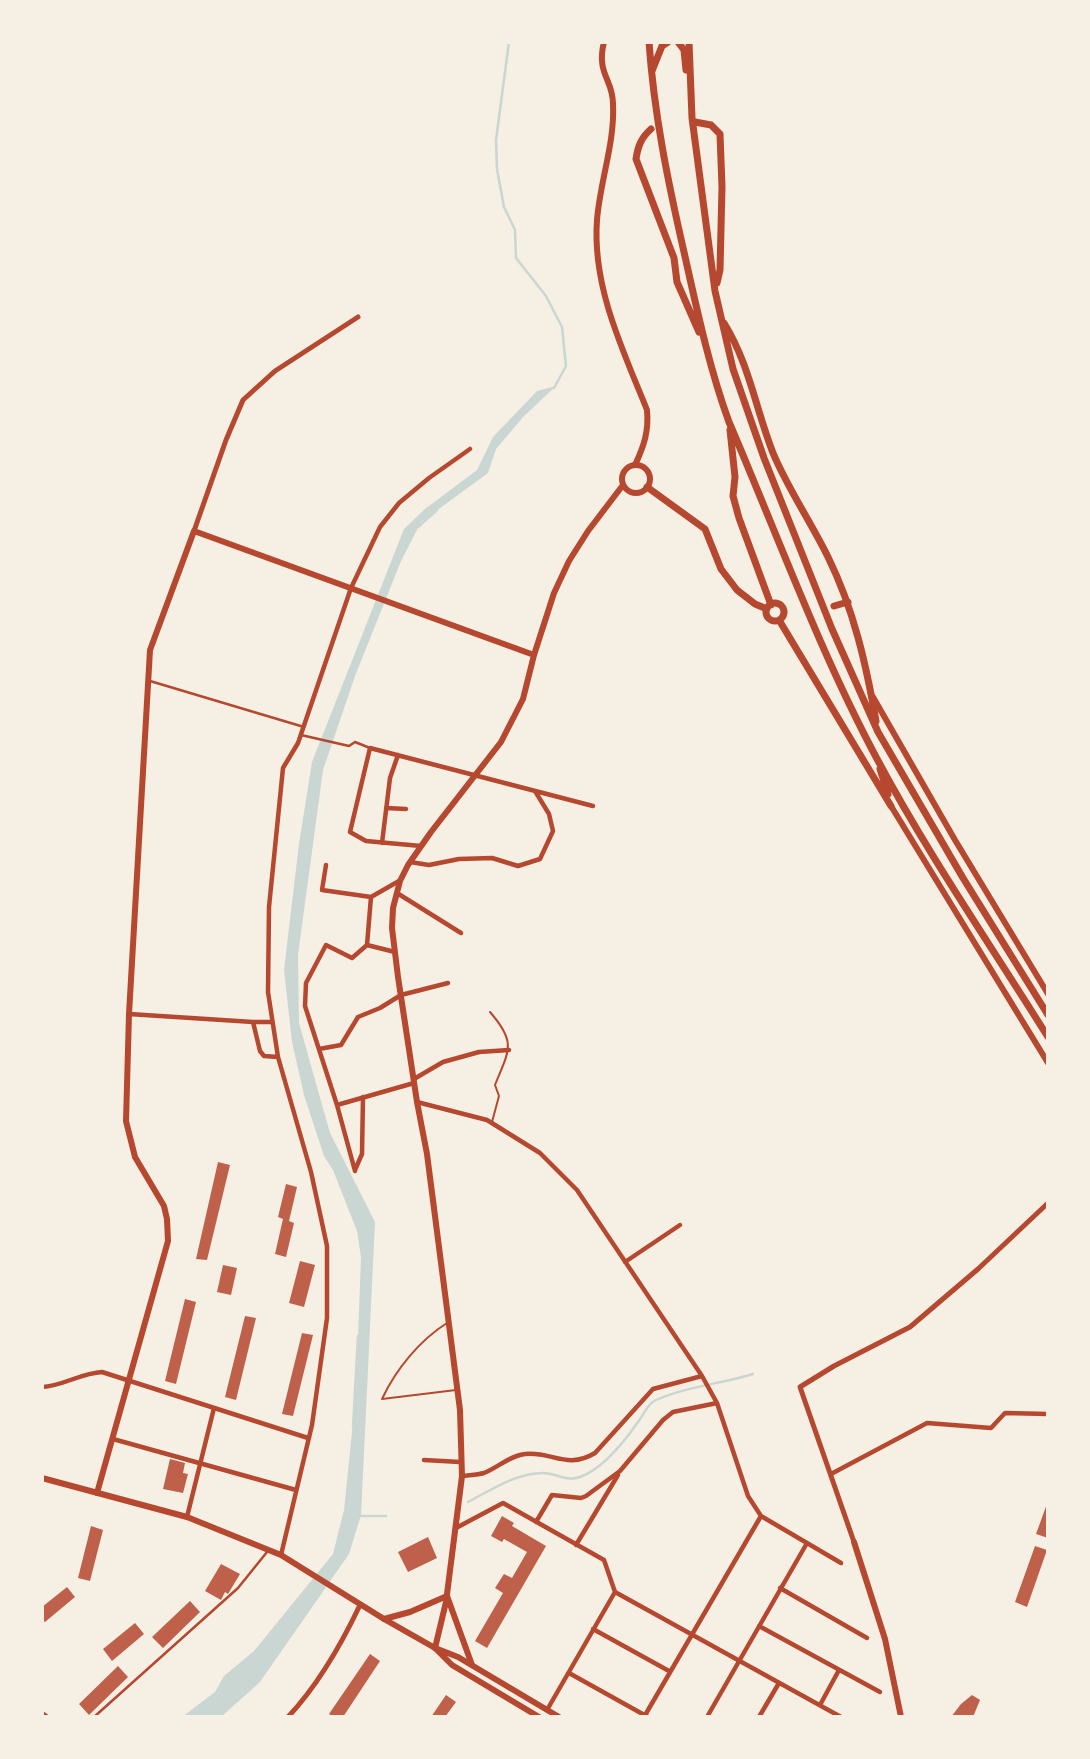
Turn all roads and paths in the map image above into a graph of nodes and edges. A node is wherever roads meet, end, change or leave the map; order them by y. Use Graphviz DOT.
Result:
graph roads {
  1 [pos="604,42"];
  2 [pos="649,42"];
  3 [pos="668,42"];
  4 [pos="678,42"];
  5 [pos="689,42"];
  6 [pos="651,72"];
  7 [pos="692,88"];
  8 [pos="695,122"];
  9 [pos="651,129"];
  10 [pos="715,290"];
  11 [pos="720,316"];
  12 [pos="358,317"];
  13 [pos="703,339"];
  14 [pos="729,422"];
  15 [pos="470,449"];
  16 [pos="635,465"];
  17 [pos="624,485"];
  18 [pos="647,487"];
  19 [pos="194,531"];
  20 [pos="761,579"];
  21 [pos="355,589"];
  22 [pos="748,599"];
  23 [pos="848,602"];
  24 [pos="834,606"];
  25 [pos="769,607"];
  26 [pos="795,609"];
  27 [pos="784,611"];
  28 [pos="779,620"];
  29 [pos="534,654"];
  30 [pos="147,681"];
  31 [pos="871,693"];
  32 [pos="304,727"];
  33 [pos="878,732"];
  34 [pos="301,734"];
  35 [pos="370,748"];
  36 [pos="398,755"];
  37 [pos="877,758"];
  38 [pos="476,776"];
  39 [pos="535,791"];
  40 [pos="593,806"];
  41 [pos="891,806"];
  42 [pos="386,808"];
  43 [pos="406,809"];
  44 [pos="382,843"];
  45 [pos="421,846"];
  46 [pos="411,862"];
  47 [pos="327,865"];
  48 [pos="400,881"];
  49 [pos="397,893"];
  50 [pos="371,897"];
  51 [pos="461,933"];
  52 [pos="367,945"];
  53 [pos="395,952"];
  54 [pos="448,983"];
  55 [pos="1048,994"];
  56 [pos="401,995"];
  57 [pos="490,1012"];
  58 [pos="129,1014"];
  59 [pos="1048,1015"];
  60 [pos="272,1021"];
  61 [pos="253,1022"];
  62 [pos="1048,1037"];
  63 [pos="319,1049"];
  64 [pos="509,1050"];
  65 [pos="278,1057"];
  66 [pos="1048,1063"];
  67 [pos="414,1081"];
  68 [pos="363,1097"];
  69 [pos="416,1102"];
  70 [pos="337,1105"];
  71 [pos="492,1123"];
  72 [pos="1048,1203"];
  73 [pos="680,1226"];
  74 [pos="625,1262"];
  75 [pos="450,1321"];
  76 [pos="702,1377"];
  77 [pos="128,1380"];
  78 [pos="42,1387"];
  79 [pos="457,1390"];
  80 [pos="717,1403"];
  81 [pos="214,1408"];
  82 [pos="1048,1414"];
  83 [pos="309,1438"];
  84 [pos="112,1439"];
  85 [pos="424,1460"];
  86 [pos="460,1462"];
  87 [pos="199,1463"];
  88 [pos="620,1471"];
  89 [pos="831,1474"];
  90 [pos="462,1476"];
  91 [pos="42,1478"];
  92 [pos="296,1490"];
  93 [pos="97,1493"];
  94 [pos="761,1516"];
  95 [pos="187,1517"];
  96 [pos="536,1522"];
  97 [pos="455,1529"];
  98 [pos="854,1542"];
  99 [pos="807,1543"];
  100 [pos="576,1545"];
  101 [pos="269,1550"];
  102 [pos="282,1556"];
  103 [pos="841,1563"];
  104 [pos="780,1588"];
  105 [pos="615,1592"];
  106 [pos="447,1596"];
  107 [pos="360,1605"];
  108 [pos="384,1619"];
  109 [pos="759,1626"];
  110 [pos="593,1629"];
  111 [pos="691,1634"];
  112 [pos="867,1638"];
  113 [pos="435,1648"];
  114 [pos="739,1660"];
  115 [pos="472,1665"];
  116 [pos="839,1670"];
  117 [pos="670,1671"];
  118 [pos="569,1673"];
  119 [pos="779,1683"];
  120 [pos="880,1692"];
  121 [pos="820,1705"];
  122 [pos="547,1710"];
  123 [pos="42,1714"];
  124 [pos="646,1716"];
  125 [pos="46,1717"];
  126 [pos="94,1717"];
  127 [pos="288,1717"];
  128 [pos="539,1717"];
  129 [pos="559,1717"];
  130 [pos="707,1717"];
  131 [pos="759,1717"];
  132 [pos="841,1717"];
  133 [pos="901,1717"];
  1 -- 16 [label="main road"];
  2 -- 6 [label="highway"];
  3 -- 6 [label="highway"];
  4 -- 7 [label="highway"];
  5 -- 7 [label="highway"];
  6 -- 13 [label="highway"];
  7 -- 10 [label="highway"];
  8 -- 10 [label="highway"];
  9 -- 13 [label="highway"];
  10 -- 11 [label="highway"];
  11 -- 23 [label="highway"];
  11 -- 33 [label="highway"];
  12 -- 19 [label="street"];
  13 -- 14 [label="highway"];
  14 -- 20 [label="highway"];
  14 -- 37 [label="highway"];
  15 -- 21 [label="street"];
  16 -- 17 [label="main road"];
  16 -- 18 [label="main road"];
  17 -- 18 [label="main road"];
  17 -- 29 [label="main road"];
  18 -- 22 [label="highway"];
  19 -- 21 [label="main road"];
  19 -- 30 [label="main road"];
  20 -- 22 [label="highway"];
  20 -- 25 [label="highway"];
  21 -- 29 [label="main road"];
  21 -- 32 [label="street"];
  22 -- 25 [label="highway"];
  23 -- 24 [label="highway"];
  23 -- 31 [label="highway"];
  25 -- 27 [label="highway"];
  25 -- 28 [label="highway"];
  26 -- 27 [label="highway"];
  27 -- 28 [label="highway"];
  28 -- 41 [label="highway"];
  29 -- 38 [label="main road"];
  30 -- 32 [label="street"];
  30 -- 58 [label="main road"];
  31 -- 33 [label="highway"];
  31 -- 55 [label="main road"];
  32 -- 34 [label="street"];
  33 -- 59 [label="highway"];
  34 -- 35 [label="street"];
  34 -- 60 [label="street"];
  35 -- 36 [label="street"];
  35 -- 44 [label="street"];
  36 -- 38 [label="street"];
  36 -- 42 [label="street"];
  37 -- 41 [label="highway"];
  37 -- 62 [label="highway"];
  38 -- 39 [label="street"];
  38 -- 45 [label="main road"];
  39 -- 40 [label="street"];
  39 -- 46 [label="street"];
  41 -- 66 [label="main road"];
  42 -- 43 [label="street"];
  42 -- 44 [label="street"];
  44 -- 45 [label="street"];
  45 -- 46 [label="main road"];
  46 -- 48 [label="main road"];
  47 -- 50 [label="street"];
  48 -- 49 [label="main road"];
  48 -- 50 [label="street"];
  49 -- 51 [label="street"];
  49 -- 53 [label="main road"];
  50 -- 52 [label="street"];
  52 -- 53 [label="street"];
  52 -- 63 [label="street"];
  53 -- 56 [label="main road"];
  54 -- 56 [label="street"];
  56 -- 63 [label="street"];
  56 -- 67 [label="main road"];
  57 -- 64 [label="lane"];
  58 -- 61 [label="street"];
  58 -- 77 [label="main road"];
  60 -- 61 [label="street"];
  60 -- 65 [label="street"];
  61 -- 65 [label="street"];
  63 -- 70 [label="street"];
  64 -- 67 [label="street"];
  64 -- 71 [label="lane"];
  65 -- 83 [label="street"];
  67 -- 68 [label="street"];
  67 -- 69 [label="main road"];
  68 -- 70 [label="street"];
  68 -- 70 [label="street"];
  69 -- 71 [label="street"];
  69 -- 75 [label="main road"];
  71 -- 74 [label="street"];
  72 -- 89 [label="street"];
  73 -- 74 [label="street"];
  74 -- 76 [label="street"];
  75 -- 79 [label="main road"];
  75 -- 79 [label="lane"];
  76 -- 80 [label="street"];
  76 -- 90 [label="street"];
  77 -- 78 [label="street"];
  77 -- 81 [label="street"];
  77 -- 84 [label="main road"];
  79 -- 86 [label="main road"];
  80 -- 88 [label="street"];
  80 -- 94 [label="street"];
  81 -- 83 [label="street"];
  81 -- 87 [label="street"];
  82 -- 89 [label="street"];
  83 -- 92 [label="street"];
  84 -- 87 [label="street"];
  84 -- 93 [label="main road"];
  85 -- 86 [label="street"];
  86 -- 90 [label="main road"];
  87 -- 92 [label="street"];
  87 -- 95 [label="street"];
  88 -- 96 [label="street"];
  88 -- 100 [label="street"];
  89 -- 98 [label="street"];
  90 -- 97 [label="main road"];
  91 -- 93 [label="main road"];
  92 -- 102 [label="street"];
  93 -- 95 [label="main road"];
  94 -- 99 [label="street"];
  94 -- 111 [label="street"];
  95 -- 101 [label="main road"];
  96 -- 97 [label="street"];
  96 -- 100 [label="street"];
  97 -- 106 [label="main road"];
  98 -- 133 [label="main road"];
  99 -- 103 [label="street"];
  99 -- 104 [label="street"];
  100 -- 105 [label="street"];
  101 -- 102 [label="main road"];
  101 -- 126 [label="street"];
  102 -- 107 [label="main road"];
  104 -- 109 [label="street"];
  104 -- 112 [label="street"];
  105 -- 110 [label="street"];
  105 -- 111 [label="street"];
  106 -- 108 [label="main road"];
  106 -- 113 [label="main road"];
  106 -- 115 [label="main road"];
  107 -- 108 [label="main road"];
  107 -- 127 [label="street"];
  108 -- 113 [label="main road"];
  109 -- 114 [label="street"];
  109 -- 116 [label="street"];
  110 -- 117 [label="street"];
  110 -- 118 [label="street"];
  111 -- 114 [label="street"];
  111 -- 117 [label="street"];
  113 -- 115 [label="main road"];
  113 -- 128 [label="main road"];
  114 -- 119 [label="street"];
  114 -- 130 [label="street"];
  115 -- 122 [label="main road"];
  116 -- 120 [label="street"];
  116 -- 121 [label="street"];
  117 -- 124 [label="street"];
  118 -- 122 [label="street"];
  118 -- 124 [label="street"];
  119 -- 121 [label="street"];
  119 -- 131 [label="street"];
  121 -- 132 [label="street"];
  122 -- 129 [label="main road"];
  123 -- 125 [label="main road"];
}
